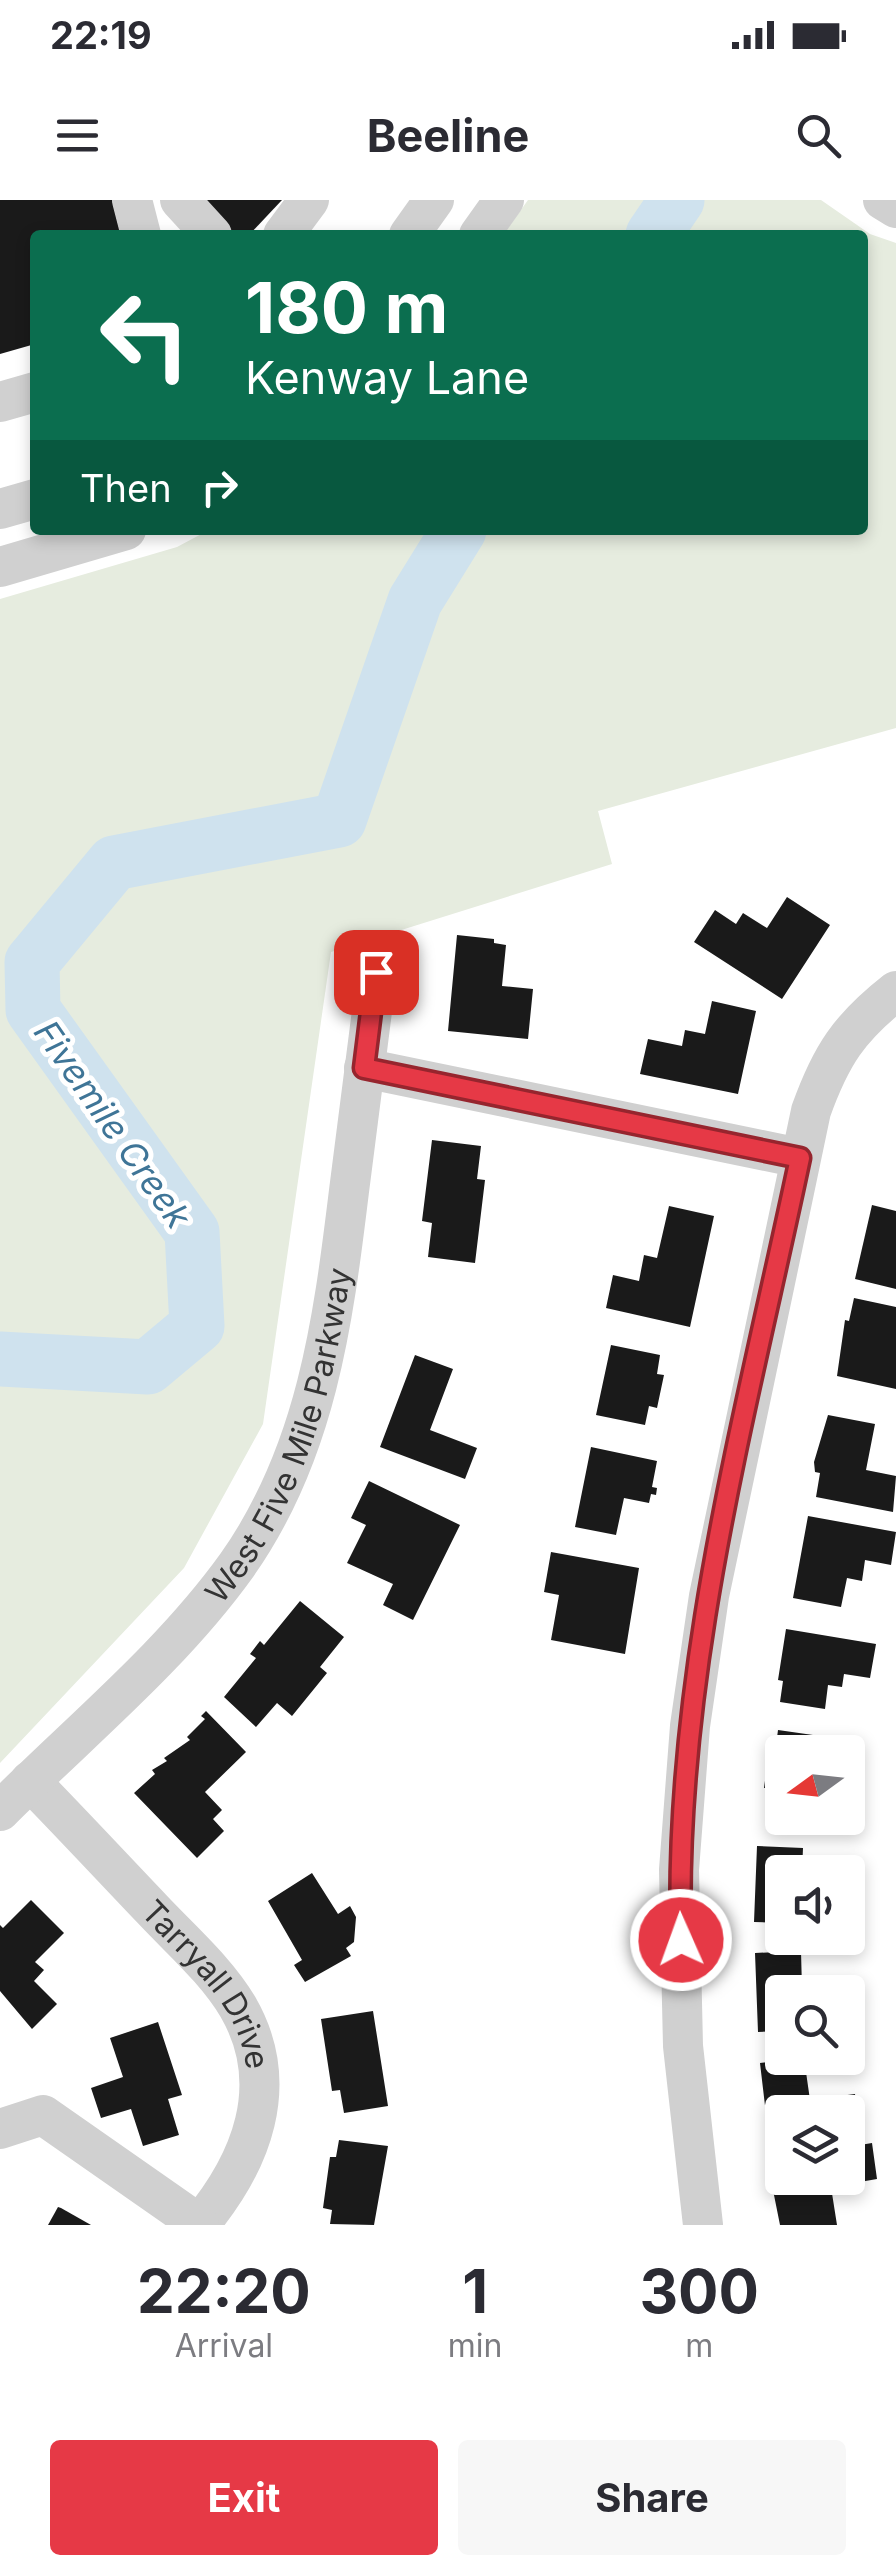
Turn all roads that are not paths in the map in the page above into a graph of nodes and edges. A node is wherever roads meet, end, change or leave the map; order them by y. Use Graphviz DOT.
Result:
graph roads {
  1 [pos="132,200"];
  2 [pos="180,200"];
  3 [pos="309,200"];
  4 [pos="434,200"];
  5 [pos="504,200"];
  6 [pos="883,200"];
  7 [pos="896,208"];
  8 [pos="140,230"];
  9 [pos="207,230"];
  10 [pos="287,230"];
  11 [pos="413,230"];
  12 [pos="483,230"];
  13 [pos="30,393"];
  14 [pos="0,402"];
  15 [pos="30,500"];
  16 [pos="0,509"];
  17 [pos="109,535"];
  18 [pos="0,567"];
  19 [pos="376,972"];
  20 [pos="896,992"];
  21 [pos="364,1068"];
  22 [pos="800,1158"];
  23 [pos="30,1780"];
  24 [pos="0,1811"];
  25 [pos="0,2129"];
  26 [pos="199,2224"];
  27 [pos="703,2225"];
  1 -- 8 [label="street"];
  2 -- 9 [label="street"];
  3 -- 10 [label="street"];
  4 -- 11 [label="street"];
  5 -- 12 [label="street"];
  6 -- 7 [label="street"];
  13 -- 14 [label="street"];
  15 -- 16 [label="street"];
  17 -- 18 [label="street"];
  19 -- 21 [label="street, West Five Mile Parkway"];
  20 -- 22 [label="street"];
  21 -- 22 [label="street"];
  21 -- 23 [label="street, West Five Mile Parkway"];
  22 -- 27 [label="street"];
  23 -- 24 [label="street, West Five Mile Parkway"];
  23 -- 26 [label="street, Tarryall Drive"];
  25 -- 26 [label="street"];
}
